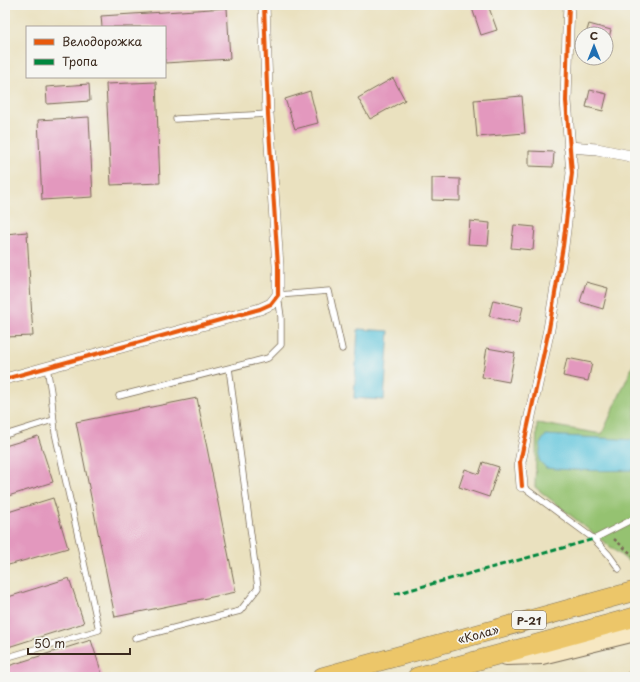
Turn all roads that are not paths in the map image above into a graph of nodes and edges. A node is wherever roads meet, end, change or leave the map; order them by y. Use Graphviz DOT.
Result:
graph roads {
  1 [pos="264,5"];
  2 [pos="570,5"];
  3 [pos="268,114"];
  4 [pos="176,118"];
  5 [pos="569,147"];
  6 [pos="635,157"];
  7 [pos="278,295"];
  8 [pos="342,349"];
  9 [pos="47,367"];
  10 [pos="229,368"];
  11 [pos="5,378"];
  12 [pos="119,396"];
  13 [pos="53,420"];
  14 [pos="5,434"];
  15 [pos="522,486"];
  16 [pos="635,518"];
  17 [pos="594,539"];
  18 [pos="619,569"];
  19 [pos="635,591"];
  20 [pos="635,617"];
  21 [pos="635,633"];
  22 [pos="135,638"];
  23 [pos="5,658"];
  24 [pos="483,658"];
  25 [pos="635,668"];
  26 [pos="322,677"];
  27 [pos="416,677"];
  28 [pos="627,677"];
  1 -- 3 [label="street"];
  2 -- 5 [label="street"];
  3 -- 4 [label="lane"];
  3 -- 7 [label="street"];
  5 -- 6 [label="street"];
  5 -- 15 [label="street"];
  7 -- 8 [label="lane"];
  7 -- 9 [label="street"];
  7 -- 10 [label="lane"];
  9 -- 11 [label="street"];
  9 -- 13 [label="lane"];
  10 -- 12 [label="lane"];
  10 -- 22 [label="lane"];
  13 -- 14 [label="lane"];
  13 -- 23 [label="lane"];
  15 -- 17 [label="lane"];
  16 -- 17 [label="lane"];
  17 -- 18 [label="lane"];
  19 -- 26 [label="highway, «Кола» / Р-21"];
  20 -- 24 [label="highway, «Кола» / Р-21"];
  21 -- 24 [label="main road"];
  24 -- 27 [label="highway, «Кола» / Р-21"];
  25 -- 28 [label="lane"];
}
